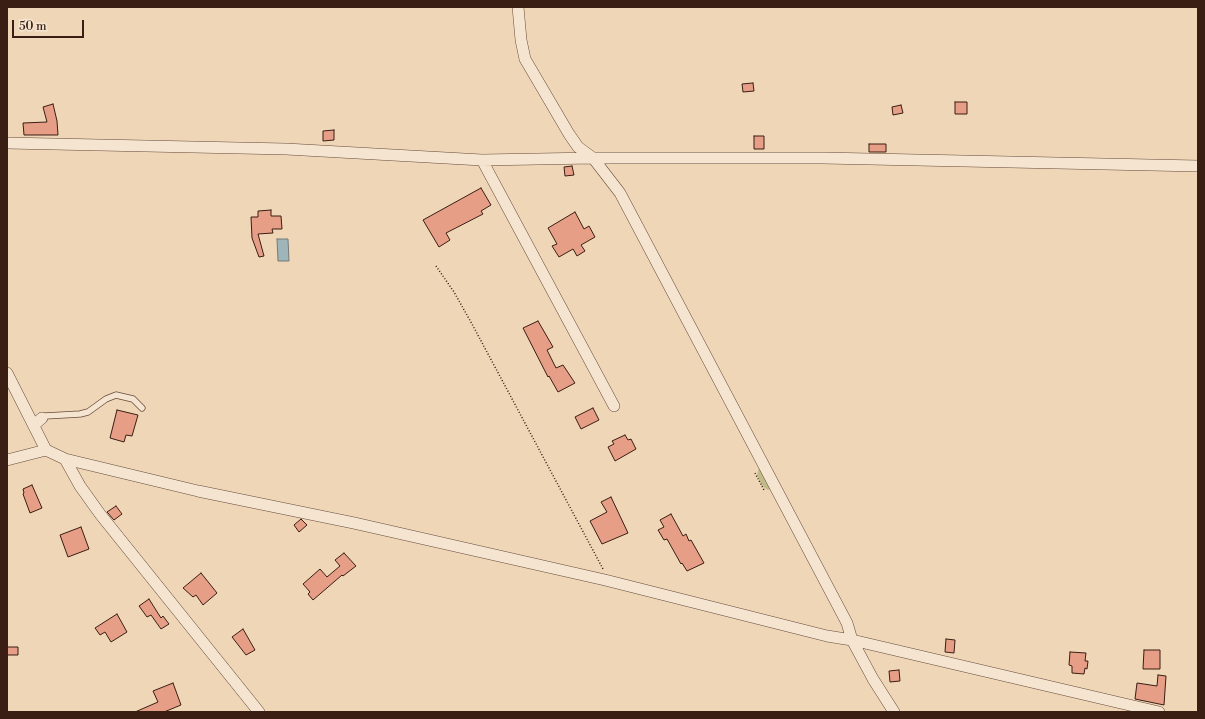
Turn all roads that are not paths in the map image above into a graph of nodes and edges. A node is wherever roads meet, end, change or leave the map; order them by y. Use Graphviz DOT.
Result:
graph roads {
  1 [pos="518,7"];
  2 [pos="7,143"];
  3 [pos="593,158"];
  4 [pos="482,160"];
  5 [pos="1198,166"];
  6 [pos="7,372"];
  7 [pos="614,406"];
  8 [pos="142,408"];
  9 [pos="38,422"];
  10 [pos="46,450"];
  11 [pos="65,459"];
  12 [pos="7,460"];
  13 [pos="852,640"];
  14 [pos="259,712"];
  15 [pos="894,712"];
  16 [pos="1159,712"];
  1 -- 3 [label="street"];
  2 -- 4 [label="street"];
  3 -- 4 [label="street"];
  3 -- 5 [label="street"];
  3 -- 13 [label="street"];
  4 -- 7 [label="street"];
  6 -- 9 [label="street"];
  8 -- 9 [label="lane"];
  9 -- 10 [label="street"];
  10 -- 11 [label="street"];
  10 -- 12 [label="street"];
  11 -- 13 [label="street"];
  11 -- 14 [label="street"];
  13 -- 15 [label="street"];
  13 -- 16 [label="street"];
}
